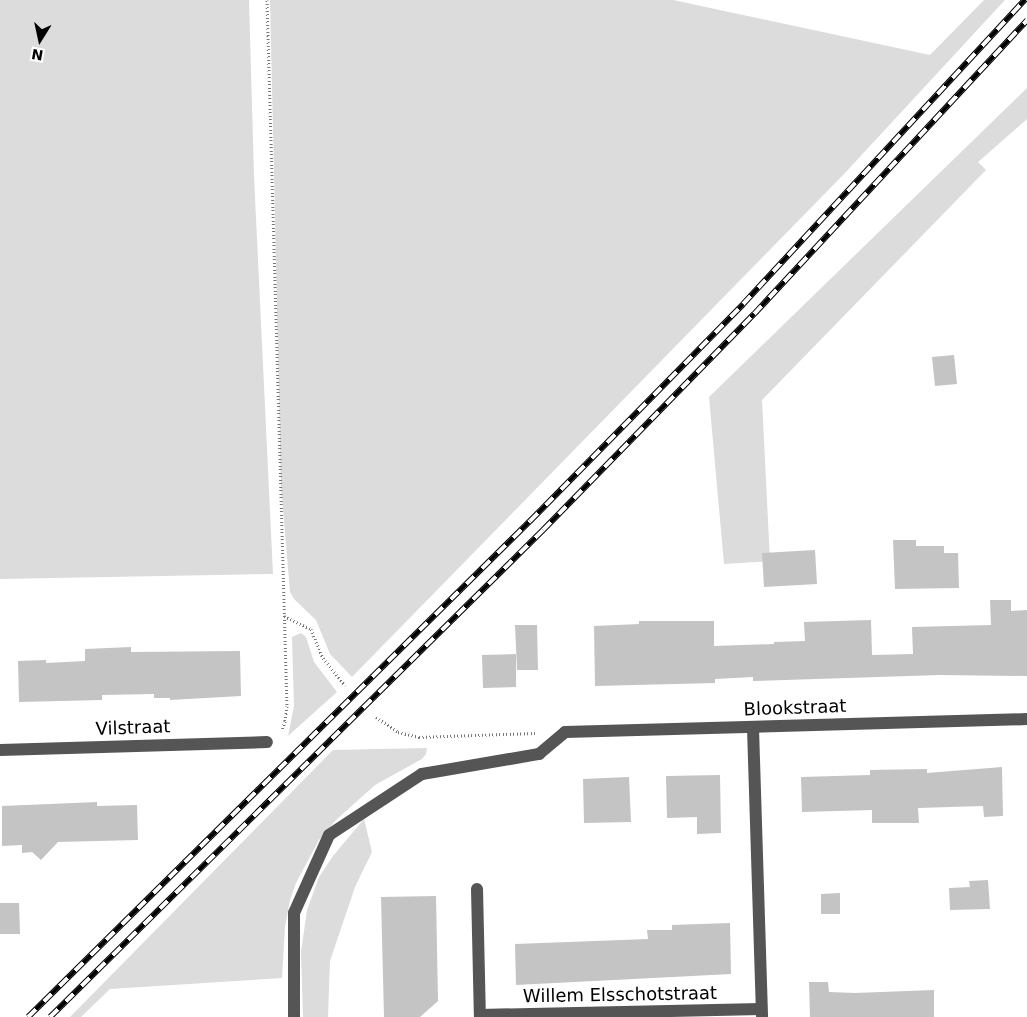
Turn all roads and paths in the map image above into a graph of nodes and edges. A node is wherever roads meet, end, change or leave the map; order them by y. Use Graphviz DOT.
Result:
graph roads {
  1 [pos="267,0"];
  2 [pos="284,616"];
  3 [pos="345,685"];
  4 [pos="376,717"];
  5 [pos="1027,719"];
  6 [pos="753,728"];
  7 [pos="565,732"];
  8 [pos="267,742"];
  9 [pos="0,750"];
  10 [pos="477,889"];
  11 [pos="761,1013"];
  12 [pos="480,1016"];
  13 [pos="294,1017"];
  1 -- 2 [label="path"];
  2 -- 3 [label="path"];
  2 -- 8 [label="path"];
  4 -- 7 [label="path"];
  5 -- 6 [label="street, Blookstraat"];
  6 -- 7 [label="street, Blookstraat"];
  6 -- 11 [label="street, Willem Elsschotstraat"];
  7 -- 13 [label="street"];
  8 -- 9 [label="street, Vilstraat"];
  10 -- 12 [label="street"];
  11 -- 12 [label="street, Willem Elsschotstraat"];
}
